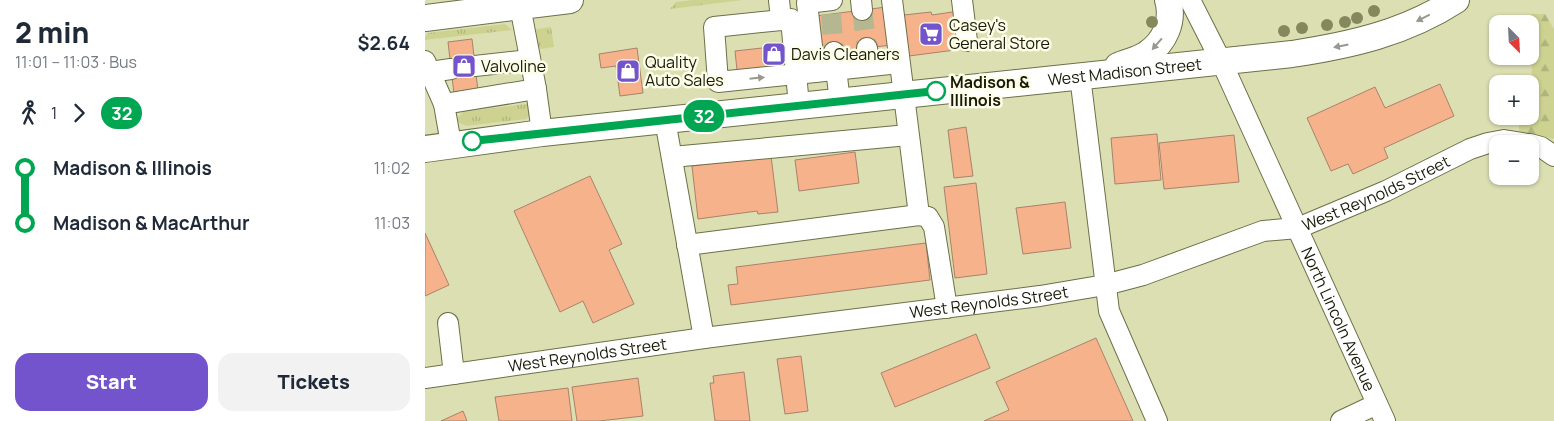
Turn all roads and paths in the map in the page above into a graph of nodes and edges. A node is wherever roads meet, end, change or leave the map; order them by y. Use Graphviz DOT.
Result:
graph roads {
  1 [pos="570,0"];
  2 [pos="779,0"];
  3 [pos="892,0"];
  4 [pos="962,0"];
  5 [pos="1168,0"];
  6 [pos="1190,0"];
  7 [pos="1456,0"];
  8 [pos="830,4"];
  9 [pos="504,5"];
  10 [pos="425,18"];
  11 [pos="781,20"];
  12 [pos="967,41"];
  13 [pos="530,60"];
  14 [pos="836,61"];
  15 [pos="899,62"];
  16 [pos="1223,63"];
  17 [pos="427,66"];
  18 [pos="475,66"];
  19 [pos="451,69"];
  20 [pos="806,73"];
  21 [pos="1089,75"];
  22 [pos="536,89"];
  23 [pos="903,95"];
  24 [pos="840,102"];
  25 [pos="444,104"];
  26 [pos="799,106"];
  27 [pos="665,120"];
  28 [pos="542,133"];
  29 [pos="908,135"];
  30 [pos="1489,143"];
  31 [pos="451,144"];
  32 [pos="1539,146"];
  33 [pos="425,148"];
  34 [pos="1554,156"];
  35 [pos="672,157"];
  36 [pos="919,216"];
  37 [pos="1298,228"];
  38 [pos="687,245"];
  39 [pos="1105,285"];
  40 [pos="947,308"];
  41 [pos="448,324"];
  42 [pos="704,338"];
  43 [pos="454,374"];
  44 [pos="425,378"];
  45 [pos="1381,413"];
  46 [pos="1157,421"];
  47 [pos="1341,421"];
  1 -- 9 [label="main road"];
  2 -- 11 [label="street"];
  3 -- 15 [label="street"];
  4 -- 12 [label="street"];
  5 -- 21 [label="main road, one-way"];
  6 -- 16 [label="street, North Lincoln Avenue"];
  7 -- 16 [label="main road, West Madison Street, one-way"];
  8 -- 20 [label="street"];
  9 -- 10 [label="main road"];
  9 -- 13 [label="street"];
  11 -- 20 [label="street"];
  11 -- 20 [label="street, one-way"];
  13 -- 18 [label="street"];
  13 -- 22 [label="street"];
  14 -- 15 [label="street"];
  14 -- 20 [label="street"];
  14 -- 24 [label="street"];
  15 -- 23 [label="street"];
  16 -- 21 [label="main road, West Madison Street"];
  16 -- 37 [label="street, North Lincoln Avenue"];
  17 -- 19 [label="street"];
  17 -- 25 [label="street"];
  20 -- 26 [label="street"];
  21 -- 23 [label="main road, West Madison Street"];
  21 -- 39 [label="street"];
  22 -- 25 [label="street"];
  22 -- 28 [label="street"];
  23 -- 24 [label="main road, West Madison Street"];
  23 -- 29 [label="street"];
  24 -- 26 [label="main road, West Madison Street"];
  25 -- 31 [label="street"];
  26 -- 27 [label="main road, West Madison Street"];
  27 -- 28 [label="main road, West Madison Street"];
  27 -- 35 [label="street"];
  28 -- 31 [label="main road, West Madison Street"];
  29 -- 35 [label="street"];
  29 -- 36 [label="street"];
  30 -- 37 [label="street, West Reynolds Street"];
  31 -- 33 [label="main road, West Madison Street"];
  32 -- 34 [label="street, West Reynolds Street"];
  35 -- 38 [label="street"];
  36 -- 38 [label="street"];
  36 -- 40 [label="street"];
  37 -- 39 [label="street, West Reynolds Street"];
  37 -- 45 [label="street, North Lincoln Avenue"];
  38 -- 42 [label="street"];
  39 -- 40 [label="street, West Reynolds Street"];
  39 -- 46 [label="street"];
  40 -- 42 [label="street, West Reynolds Street"];
  41 -- 43 [label="street"];
  42 -- 43 [label="street, West Reynolds Street"];
  43 -- 44 [label="street, West Reynolds Street"];
  45 -- 47 [label="street"];
}
